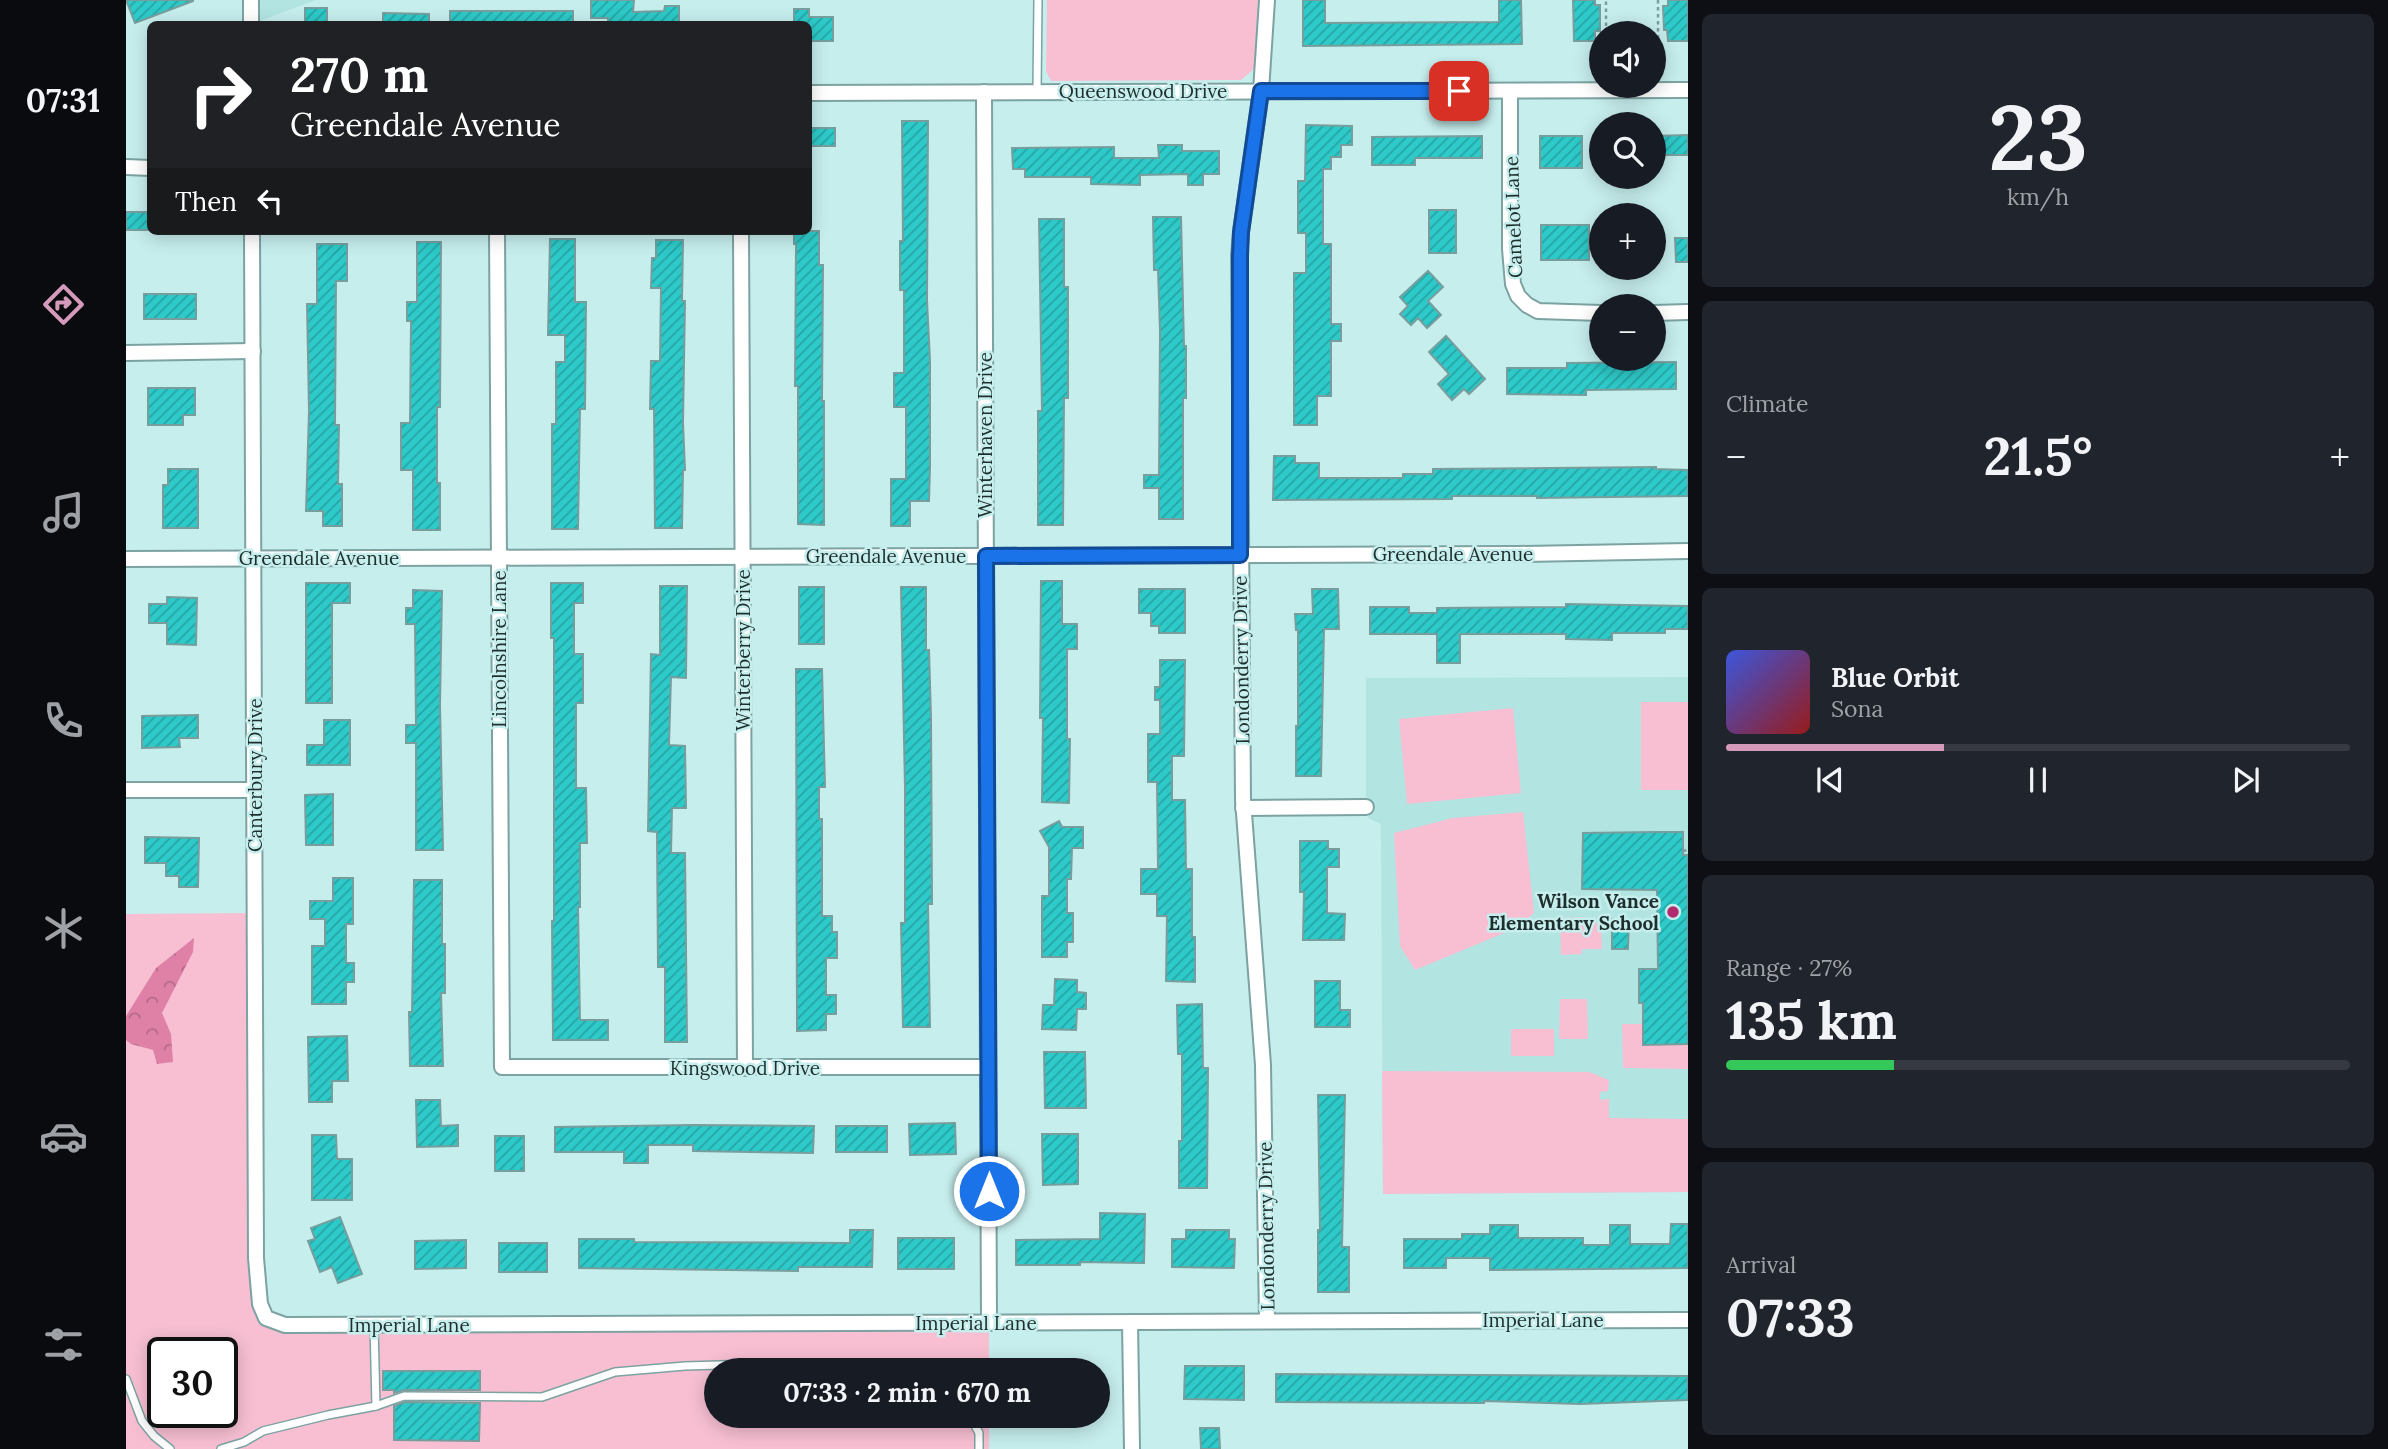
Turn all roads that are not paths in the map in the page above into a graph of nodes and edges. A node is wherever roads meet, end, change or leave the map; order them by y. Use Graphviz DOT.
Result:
graph roads {
  1 [pos="251,0"];
  2 [pos="1038,0"];
  3 [pos="1267,0"];
  4 [pos="251,21"];
  5 [pos="1688,90"];
  6 [pos="1261,91"];
  7 [pos="1510,91"];
  8 [pos="984,92"];
  9 [pos="1037,92"];
  10 [pos="812,93"];
  11 [pos="126,167"];
  12 [pos="147,168"];
  13 [pos="253,235"];
  14 [pos="497,235"];
  15 [pos="741,235"];
  16 [pos="1688,312"];
  17 [pos="1589,313"];
  18 [pos="1666,313"];
  19 [pos="253,351"];
  20 [pos="126,353"];
  21 [pos="1688,551"];
  22 [pos="1240,555"];
  23 [pos="743,556"];
  24 [pos="986,556"];
  25 [pos="499,557"];
  26 [pos="126,559"];
  27 [pos="254,559"];
  28 [pos="126,790"];
  29 [pos="256,790"];
  30 [pos="1366,807"];
  31 [pos="1243,808"];
  32 [pos="502,1067"];
  33 [pos="988,1067"];
  34 [pos="745,1068"];
  35 [pos="266,1318"];
  36 [pos="1688,1320"];
  37 [pos="1267,1321"];
  38 [pos="1130,1322"];
  39 [pos="989,1323"];
  40 [pos="374,1325"];
  41 [pos="704,1365"];
  42 [pos="126,1379"];
  43 [pos="376,1406"];
  44 [pos="976,1428"];
  45 [pos="244,1442"];
  46 [pos="170,1449"];
  47 [pos="221,1449"];
  48 [pos="249,1449"];
  49 [pos="979,1449"];
  50 [pos="1132,1449"];
  1 -- 4 [label="street"];
  2 -- 9 [label="lane"];
  3 -- 6 [label="street, Londonderry Drive"];
  5 -- 7 [label="street, Queenswood Drive"];
  6 -- 7 [label="street, Queenswood Drive"];
  6 -- 9 [label="street, Queenswood Drive"];
  6 -- 22 [label="street, Londonderry Drive"];
  7 -- 17 [label="street, Camelot Lane"];
  8 -- 9 [label="street, Queenswood Drive"];
  8 -- 10 [label="street, Queenswood Drive"];
  8 -- 24 [label="street, Winterhaven Drive"];
  11 -- 12 [label="street"];
  13 -- 19 [label="street, Canterbury Drive"];
  14 -- 25 [label="street, Lincolnshire Lane"];
  15 -- 23 [label="street, Winterberry Drive"];
  16 -- 18 [label="street"];
  19 -- 20 [label="street"];
  19 -- 27 [label="street, Canterbury Drive"];
  21 -- 22 [label="street, Greendale Avenue"];
  22 -- 24 [label="street, Greendale Avenue"];
  22 -- 31 [label="street, Londonderry Drive"];
  23 -- 24 [label="street, Greendale Avenue"];
  23 -- 25 [label="street, Greendale Avenue"];
  23 -- 34 [label="street, Winterberry Drive"];
  24 -- 33 [label="street, Winterhaven Drive"];
  25 -- 27 [label="street, Greendale Avenue"];
  25 -- 32 [label="street, Lincolnshire Lane"];
  26 -- 27 [label="street, Greendale Avenue"];
  27 -- 29 [label="street, Canterbury Drive"];
  28 -- 29 [label="street"];
  29 -- 35 [label="street, Canterbury Drive"];
  30 -- 31 [label="street"];
  31 -- 37 [label="street, Londonderry Drive"];
  32 -- 34 [label="street, Kingswood Drive"];
  33 -- 34 [label="street, Kingswood Drive"];
  33 -- 39 [label="street, Winterhaven Drive"];
  35 -- 40 [label="street, Imperial Lane"];
  36 -- 37 [label="street, Imperial Lane"];
  37 -- 38 [label="street, Imperial Lane"];
  38 -- 39 [label="street, Imperial Lane"];
  38 -- 50 [label="street"];
  39 -- 40 [label="street, Imperial Lane"];
  40 -- 43 [label="lane"];
  41 -- 43 [label="lane"];
  42 -- 46 [label="lane"];
  43 -- 45 [label="lane"];
  44 -- 49 [label="lane"];
  45 -- 47 [label="lane"];
  45 -- 48 [label="lane"];
}
